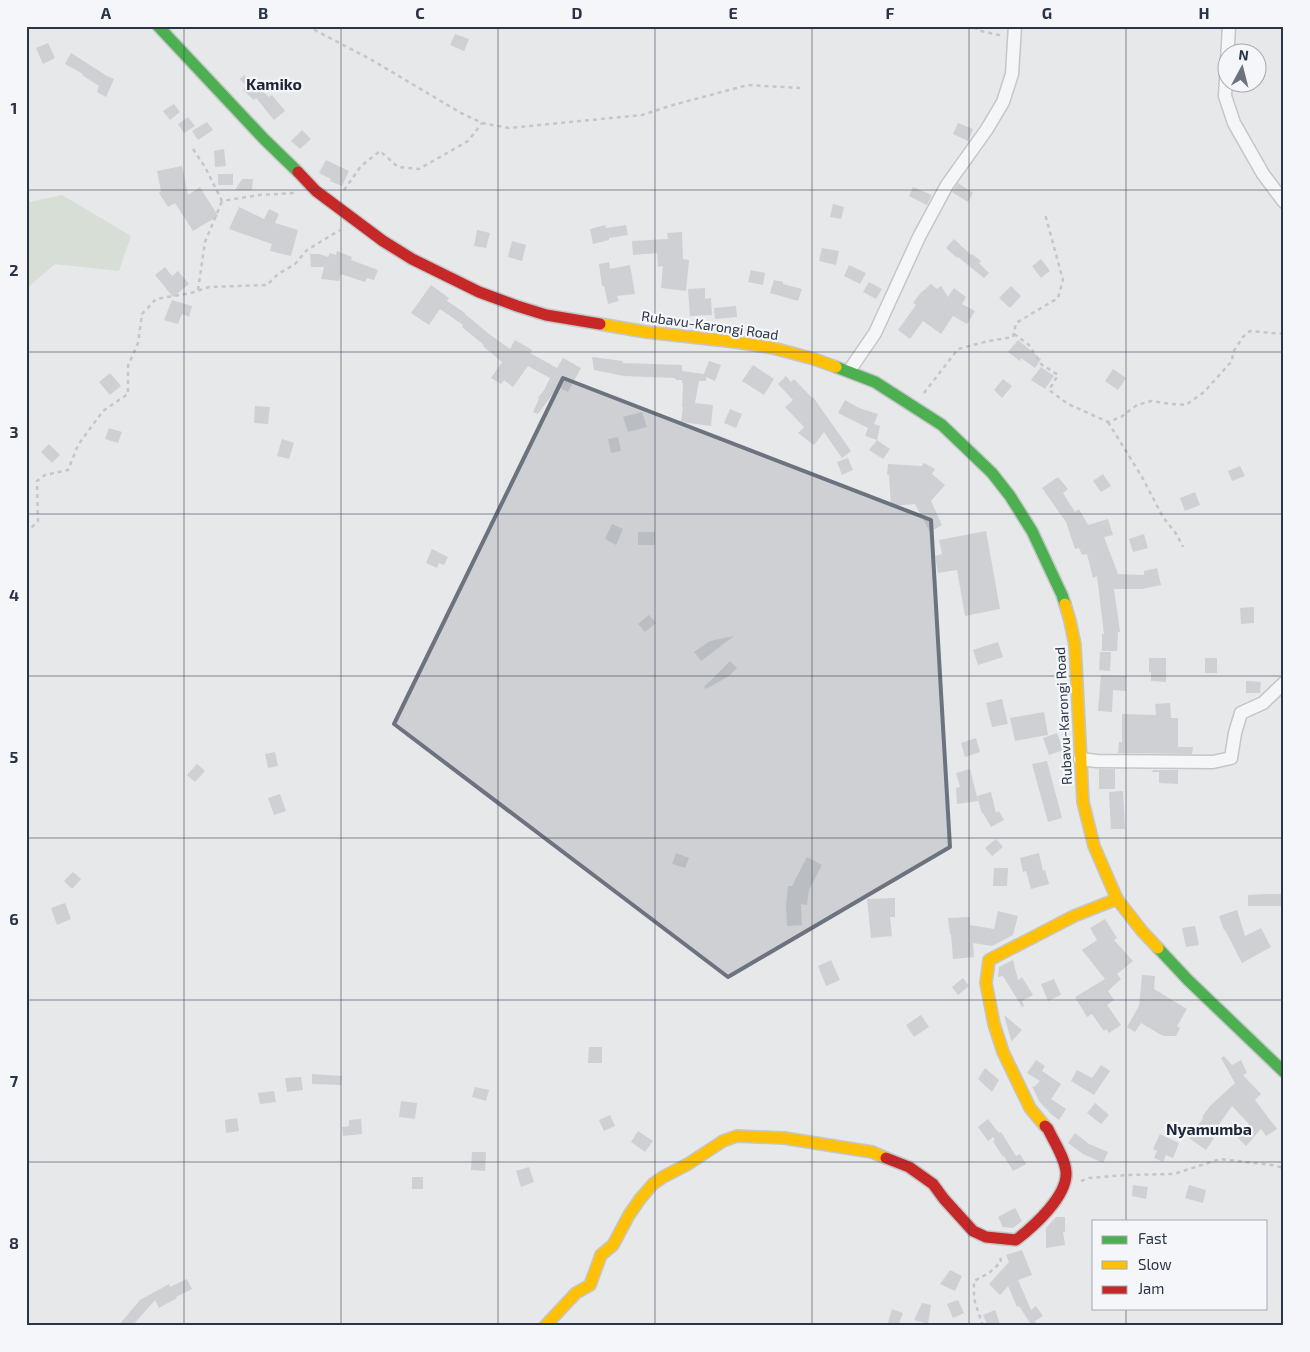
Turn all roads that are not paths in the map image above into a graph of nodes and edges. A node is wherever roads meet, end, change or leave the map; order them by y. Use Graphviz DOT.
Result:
graph roads {
  1 [pos="158,26"];
  2 [pos="1229,26"];
  3 [pos="1015,32"];
  4 [pos="1284,202"];
  5 [pos="849,371"];
  6 [pos="1284,683"];
  7 [pos="1080,759"];
  8 [pos="1117,899"];
  9 [pos="1284,1072"];
  10 [pos="545,1326"];
  1 -- 5 [label="main road, Rubavu-Karongi Road"];
  2 -- 4 [label="street"];
  3 -- 5 [label="street"];
  5 -- 7 [label="main road, Rubavu-Karongi Road"];
  6 -- 7 [label="street"];
  7 -- 8 [label="main road, Rubavu-Karongi Road"];
  8 -- 9 [label="main road, Rubavu-Karongi Road"];
  8 -- 10 [label="main road"];
}
